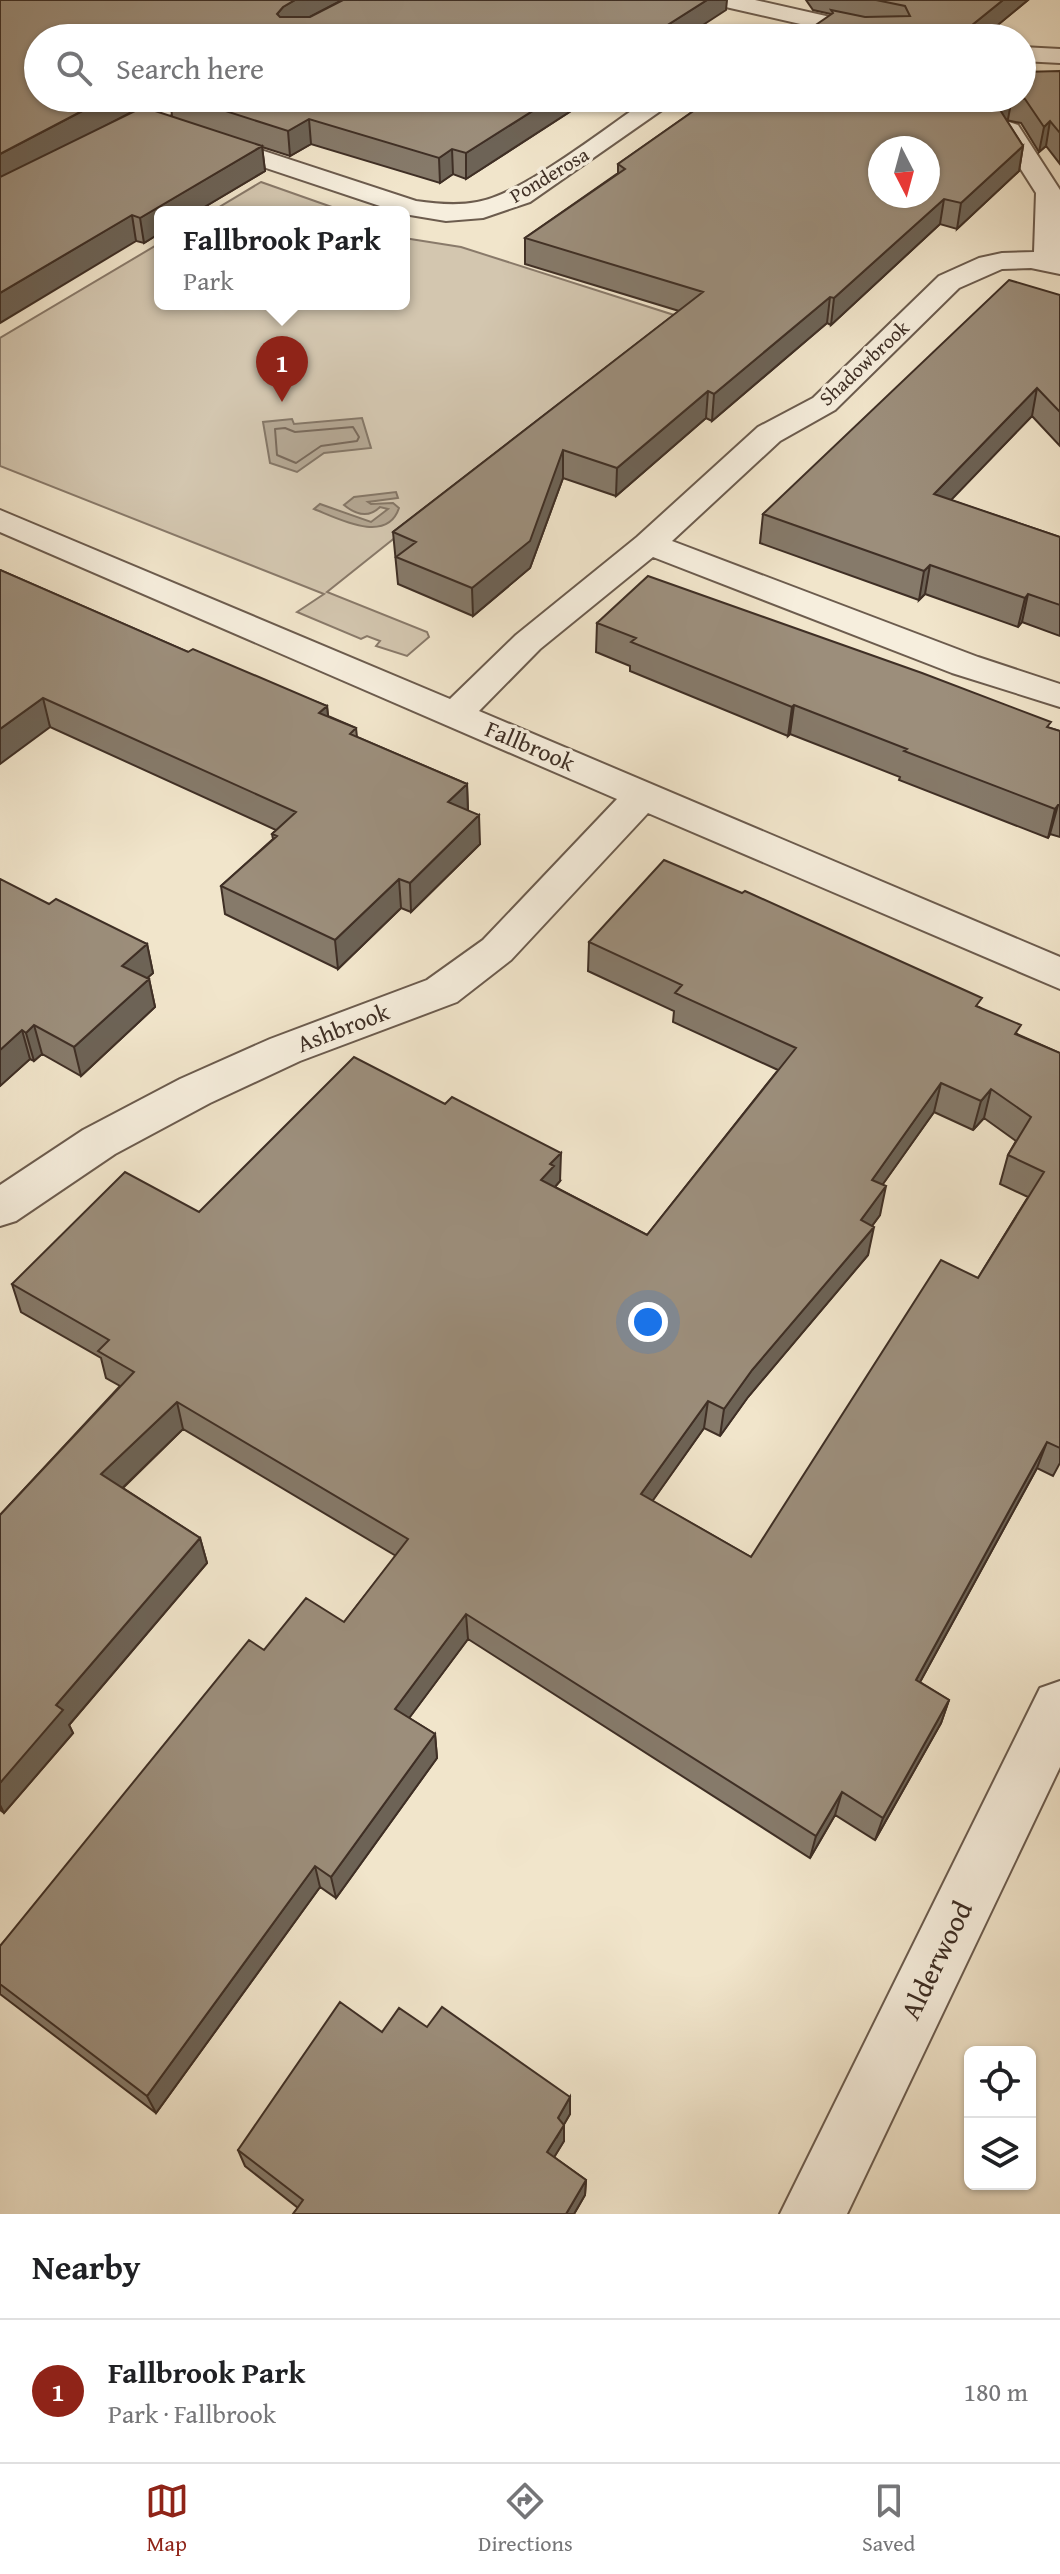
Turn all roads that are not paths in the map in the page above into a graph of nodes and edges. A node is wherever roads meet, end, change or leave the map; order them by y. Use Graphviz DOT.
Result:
graph roads {
  1 [pos="725,0"];
  2 [pos="815,0"];
  3 [pos="790,17"];
  4 [pos="778,24"];
  5 [pos="824,24"];
  6 [pos="1036,55"];
  7 [pos="1060,56"];
  8 [pos="156,112"];
  9 [pos="646,112"];
  10 [pos="143,119"];
  11 [pos="1009,130"];
  12 [pos="0,196"];
  13 [pos="406,206"];
  14 [pos="410,207"];
  15 [pos="1054,264"];
  16 [pos="0,520"];
  17 [pos="649,544"];
  18 [pos="1060,696"];
  19 [pos="455,714"];
  20 [pos="643,795"];
  21 [pos="1060,974"];
  22 [pos="0,1208"];
  23 [pos="1060,1707"];
  24 [pos="813,2214"];
  1 -- 3 [label="street"];
  2 -- 3 [label="street"];
  3 -- 4 [label="street"];
  3 -- 5 [label="street"];
  6 -- 7 [label="street"];
  8 -- 10 [label="street"];
  9 -- 14 [label="street, Ponderosa"];
  10 -- 12 [label="street"];
  10 -- 13 [label="street, Ponderosa"];
  11 -- 15 [label="street"];
  15 -- 17 [label="street, Shadowbrook"];
  16 -- 19 [label="street, Fallbrook"];
  17 -- 18 [label="street"];
  17 -- 19 [label="street, Shadowbrook"];
  19 -- 20 [label="street, Fallbrook"];
  20 -- 21 [label="street, Fallbrook"];
  20 -- 22 [label="street, Ashbrook"];
  23 -- 24 [label="street, Alderwood"];
}
